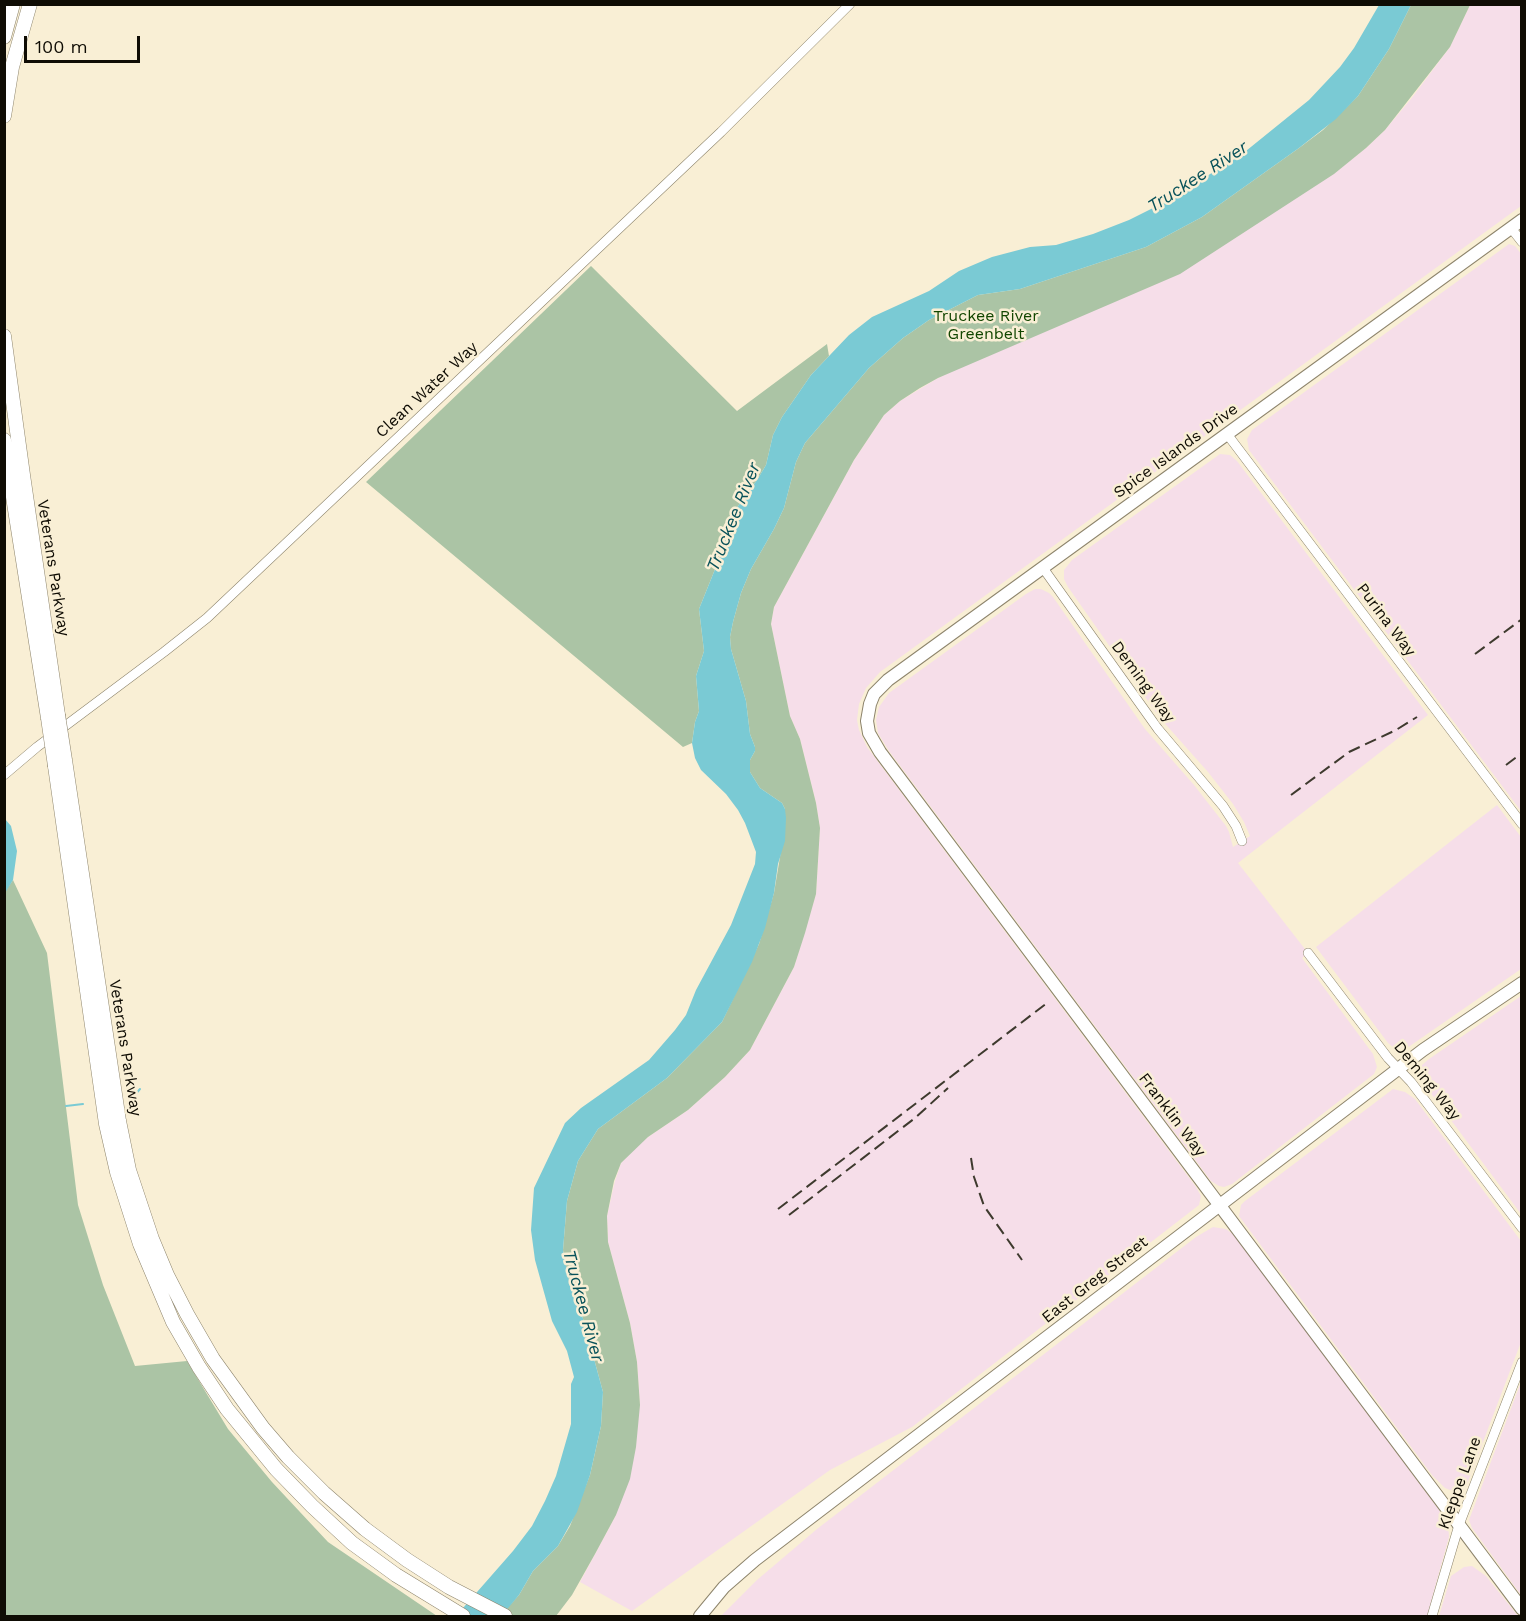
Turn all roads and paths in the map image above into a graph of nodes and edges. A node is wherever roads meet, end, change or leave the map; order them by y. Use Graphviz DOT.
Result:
graph roads {
  1 [pos="13,4"];
  2 [pos="30,4"];
  3 [pos="850,4"];
  4 [pos="4,37"];
  5 [pos="4,116"];
  6 [pos="1516,224"];
  7 [pos="1521,242"];
  8 [pos="4,336"];
  9 [pos="1227,434"];
  10 [pos="4,440"];
  11 [pos="1042,568"];
  12 [pos="53,716"];
  13 [pos="867,721"];
  14 [pos="60,763"];
  15 [pos="4,775"];
  16 [pos="1521,824"];
  17 [pos="1242,841"];
  18 [pos="1308,953"];
  19 [pos="1521,982"];
  20 [pos="1399,1068"];
  21 [pos="1220,1205"];
  22 [pos="1521,1228"];
  23 [pos="1521,1362"];
  24 [pos="1459,1525"];
  25 [pos="1521,1609"];
  26 [pos="464,1617"];
  27 [pos="505,1617"];
  28 [pos="700,1617"];
  29 [pos="1432,1617"];
  1 -- 4 [label="main road"];
  2 -- 5 [label="main road"];
  3 -- 15 [label="street, Clean Water Way"];
  6 -- 7 [label="street"];
  6 -- 9 [label="street, Spice Islands Drive"];
  8 -- 12 [label="main road, Veterans Parkway"];
  9 -- 11 [label="street, Spice Islands Drive"];
  9 -- 16 [label="street, Purina Way"];
  10 -- 12 [label="main road, Veterans Parkway"];
  11 -- 13 [label="street, Spice Islands Drive"];
  11 -- 17 [label="street, Deming Way"];
  12 -- 14 [label="main road, Veterans Parkway, bridge"];
  13 -- 21 [label="street, Franklin Way"];
  14 -- 26 [label="main road, Veterans Parkway"];
  14 -- 27 [label="main road, Veterans Parkway"];
  18 -- 20 [label="street, Deming Way"];
  19 -- 20 [label="street, East Greg Street"];
  20 -- 21 [label="street, East Greg Street"];
  20 -- 22 [label="street, Deming Way"];
  21 -- 24 [label="street, Franklin Way"];
  21 -- 28 [label="street, East Greg Street"];
  23 -- 24 [label="street, Kleppe Lane"];
  24 -- 25 [label="street, Franklin Way"];
  24 -- 29 [label="street, Kleppe Lane"];
}
